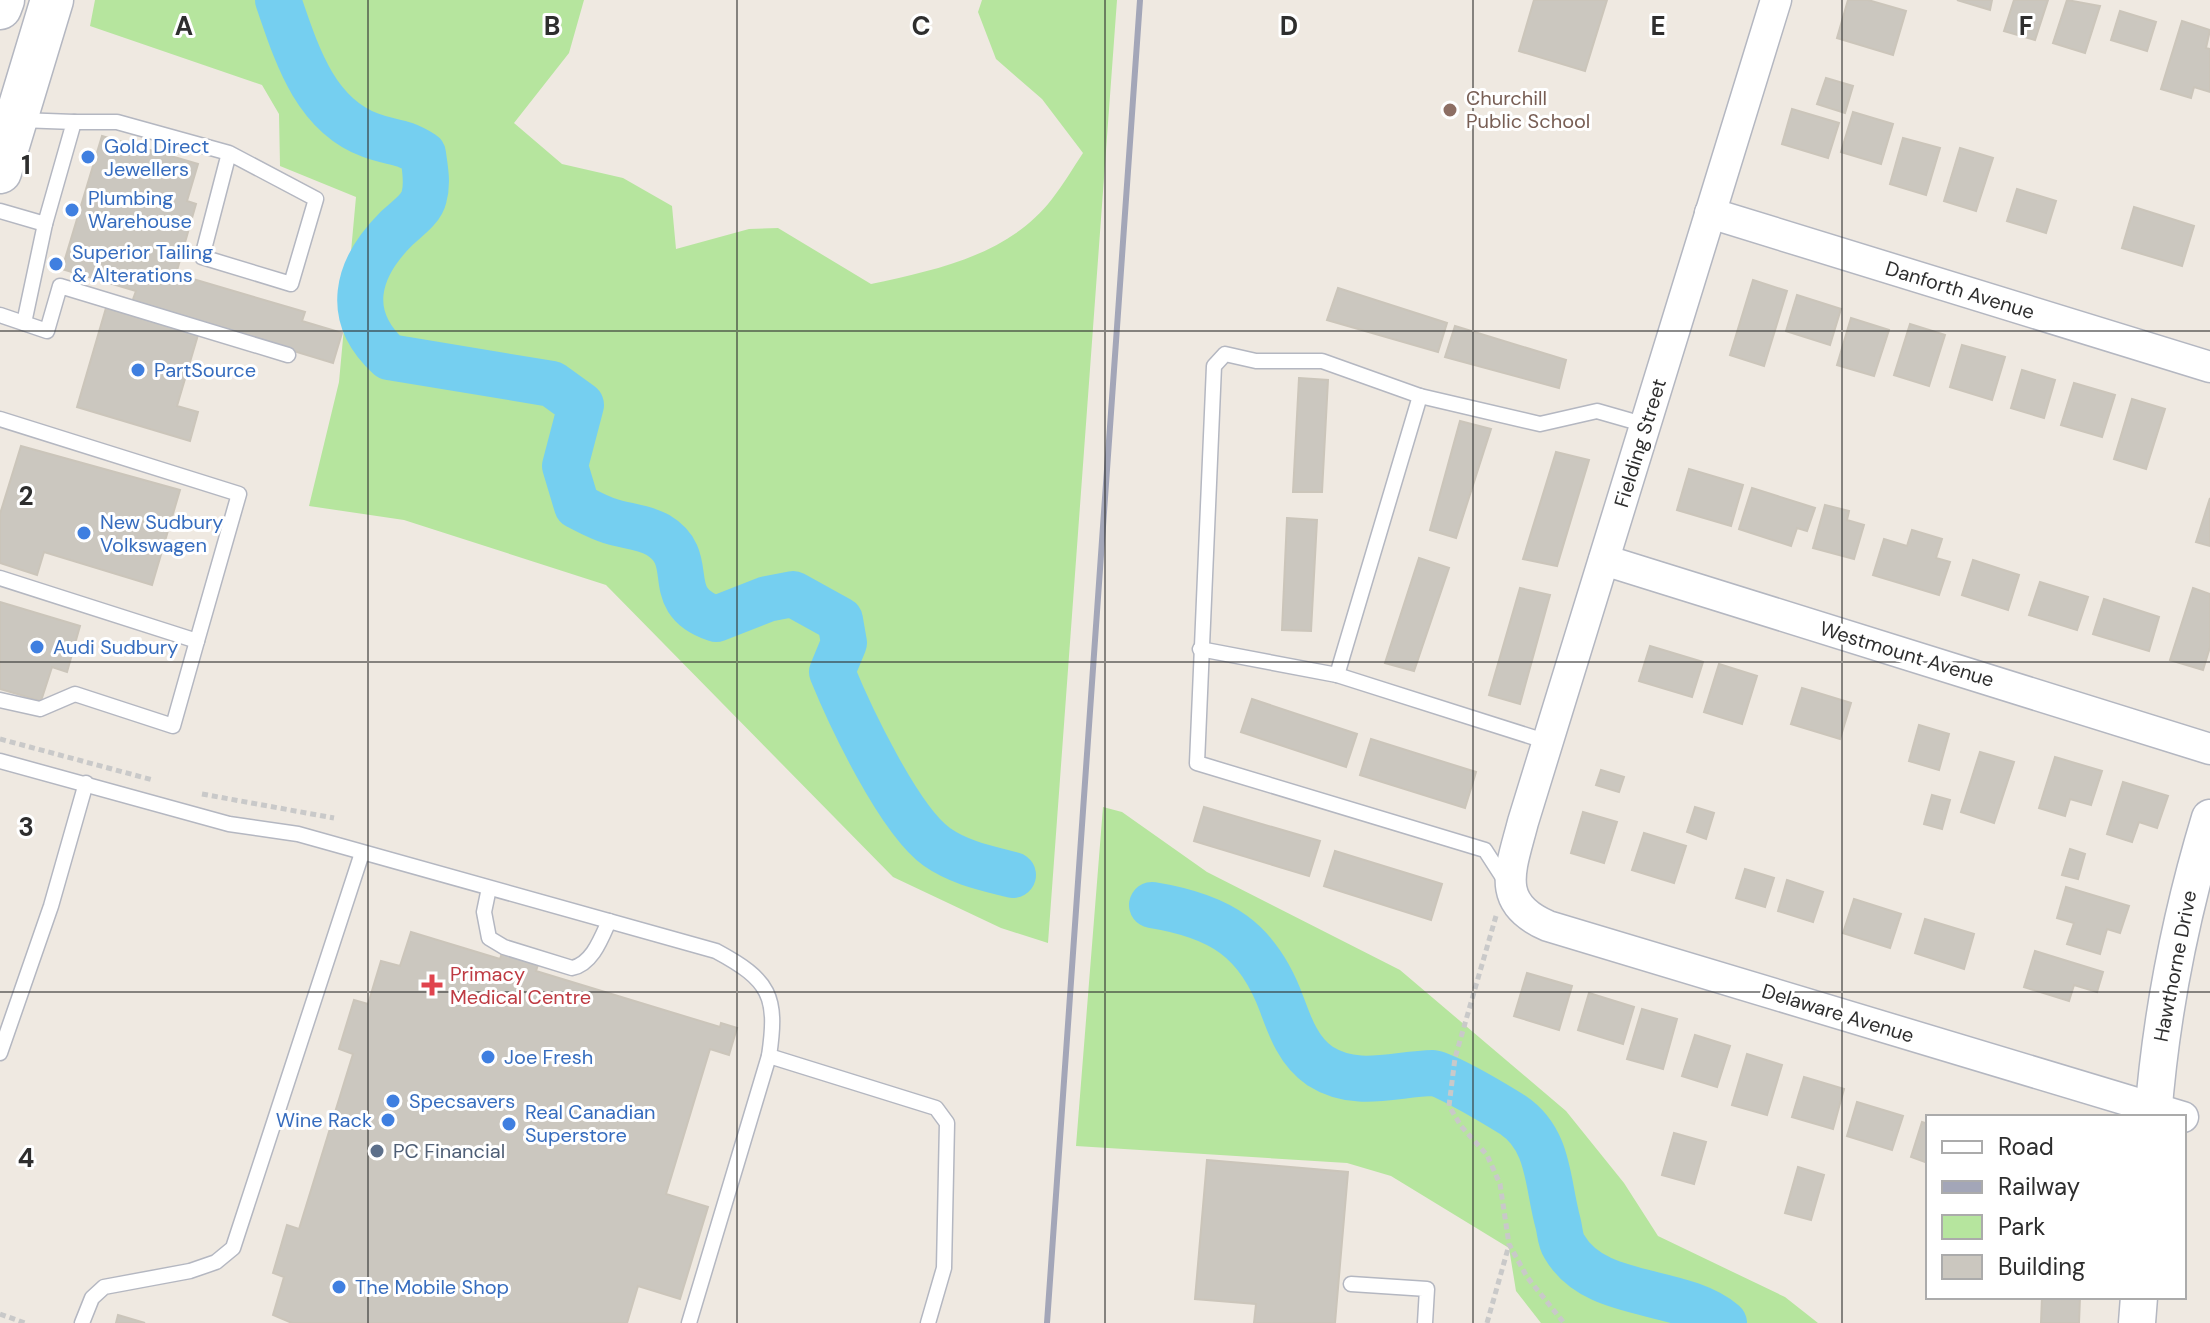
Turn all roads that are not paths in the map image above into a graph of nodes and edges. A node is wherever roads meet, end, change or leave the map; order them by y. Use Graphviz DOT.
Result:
graph roads {
  1 [pos="3,0"];
  2 [pos="52,0"];
  3 [pos="1776,0"];
  4 [pos="0,8"];
  5 [pos="8,118"];
  6 [pos="74,122"];
  7 [pos="229,153"];
  8 [pos="0,172"];
  9 [pos="0,211"];
  10 [pos="1710,213"];
  11 [pos="45,224"];
  12 [pos="0,315"];
  13 [pos="24,323"];
  14 [pos="288,355"];
  15 [pos="2210,367"];
  16 [pos="1420,396"];
  17 [pos="2,419"];
  18 [pos="1646,425"];
  19 [pos="0,437"];
  20 [pos="1604,560"];
  21 [pos="0,578"];
  22 [pos="197,641"];
  23 [pos="1200,649"];
  24 [pos="1337,675"];
  25 [pos="0,700"];
  26 [pos="1548,742"];
  27 [pos="2210,749"];
  28 [pos="0,761"];
  29 [pos="86,783"];
  30 [pos="2210,818"];
  31 [pos="362,853"];
  32 [pos="1510,887"];
  33 [pos="489,888"];
  34 [pos="609,921"];
  35 [pos="0,1053"];
  36 [pos="769,1056"];
  37 [pos="2169,1115"];
  38 [pos="2186,1119"];
  39 [pos="2210,1125"];
  40 [pos="1351,1284"];
  41 [pos="2139,1299"];
  42 [pos="82,1323"];
  43 [pos="689,1323"];
  44 [pos="928,1323"];
  45 [pos="1425,1323"];
  46 [pos="2137,1323"];
  1 -- 4 [label="main road"];
  2 -- 5 [label="main road"];
  3 -- 10 [label="street, Fielding Street"];
  5 -- 6 [label="lane"];
  5 -- 8 [label="main road"];
  6 -- 7 [label="lane"];
  6 -- 11 [label="lane"];
  7 -- 7 [label="lane"];
  9 -- 11 [label="lane"];
  10 -- 15 [label="street, Danforth Avenue"];
  10 -- 18 [label="street, Fielding Street"];
  11 -- 13 [label="lane"];
  12 -- 13 [label="lane"];
  13 -- 14 [label="lane"];
  16 -- 18 [label="lane"];
  16 -- 23 [label="lane"];
  16 -- 24 [label="lane"];
  17 -- 19 [label="lane"];
  17 -- 22 [label="lane"];
  18 -- 20 [label="street, Fielding Street"];
  20 -- 26 [label="street, Fielding Street"];
  20 -- 27 [label="street, Westmount Avenue"];
  21 -- 22 [label="lane"];
  22 -- 25 [label="lane"];
  23 -- 24 [label="lane"];
  23 -- 32 [label="lane"];
  24 -- 26 [label="lane"];
  26 -- 32 [label="street, Fielding Street"];
  28 -- 29 [label="lane"];
  29 -- 31 [label="lane"];
  29 -- 35 [label="lane"];
  30 -- 37 [label="street, Hawthorne Drive"];
  31 -- 33 [label="lane"];
  31 -- 42 [label="lane"];
  32 -- 37 [label="street, Delaware Avenue"];
  33 -- 34 [label="lane"];
  33 -- 34 [label="lane"];
  34 -- 36 [label="lane"];
  36 -- 43 [label="lane"];
  36 -- 44 [label="lane"];
  38 -- 39 [label="street, Delaware Avenue"];
  40 -- 45 [label="lane"];
  41 -- 46 [label="street"];
}
